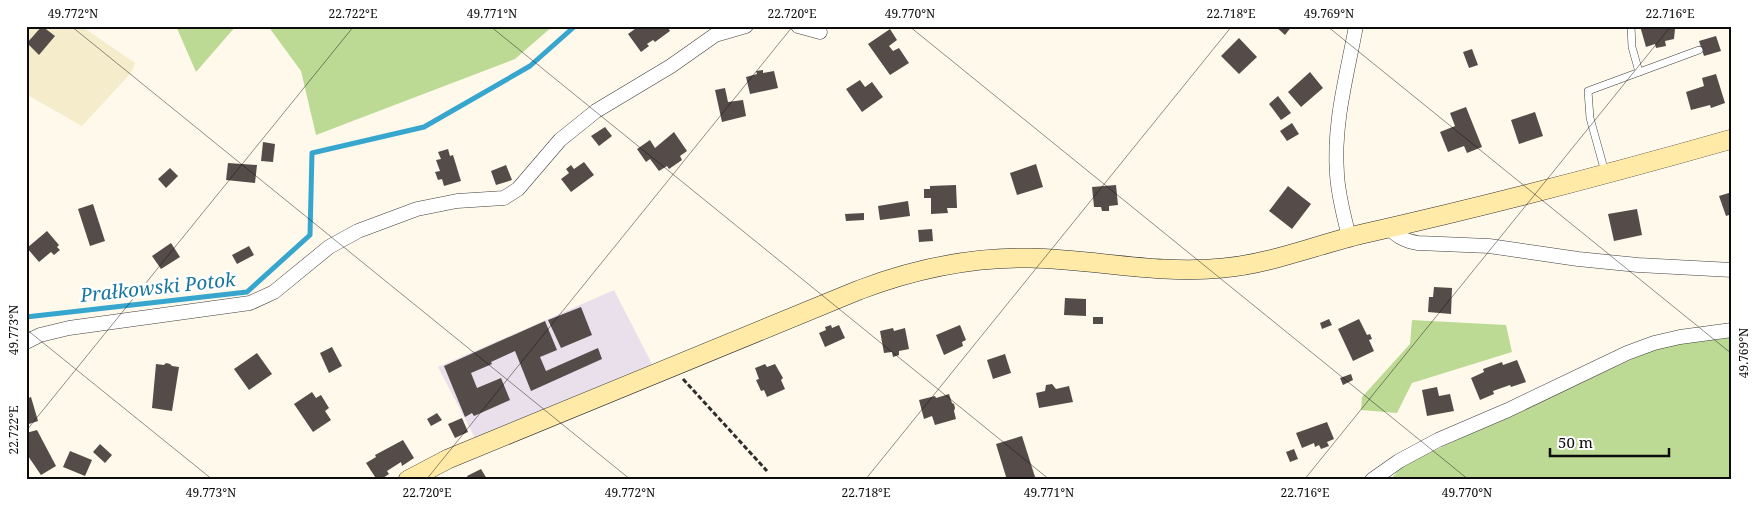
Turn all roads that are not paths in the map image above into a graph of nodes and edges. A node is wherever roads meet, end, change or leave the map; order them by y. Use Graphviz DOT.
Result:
graph roads {
  1 [pos="746,26"];
  2 [pos="798,26"];
  3 [pos="1356,26"];
  4 [pos="1631,26"];
  5 [pos="820,32"];
  6 [pos="1698,50"];
  7 [pos="1640,72"];
  8 [pos="1732,139"];
  9 [pos="1606,175"];
  10 [pos="1389,228"];
  11 [pos="1349,237"];
  12 [pos="1732,270"];
  13 [pos="1732,330"];
  14 [pos="26,342"];
  15 [pos="408,480"];
  16 [pos="1372,480"];
  1 -- 14 [label="street"];
  2 -- 5 [label="street"];
  3 -- 11 [label="street"];
  4 -- 7 [label="lane"];
  6 -- 7 [label="lane"];
  7 -- 9 [label="lane"];
  8 -- 9 [label="street"];
  9 -- 10 [label="street"];
  10 -- 11 [label="street"];
  10 -- 12 [label="street"];
  11 -- 15 [label="street"];
  13 -- 16 [label="street"];
}
